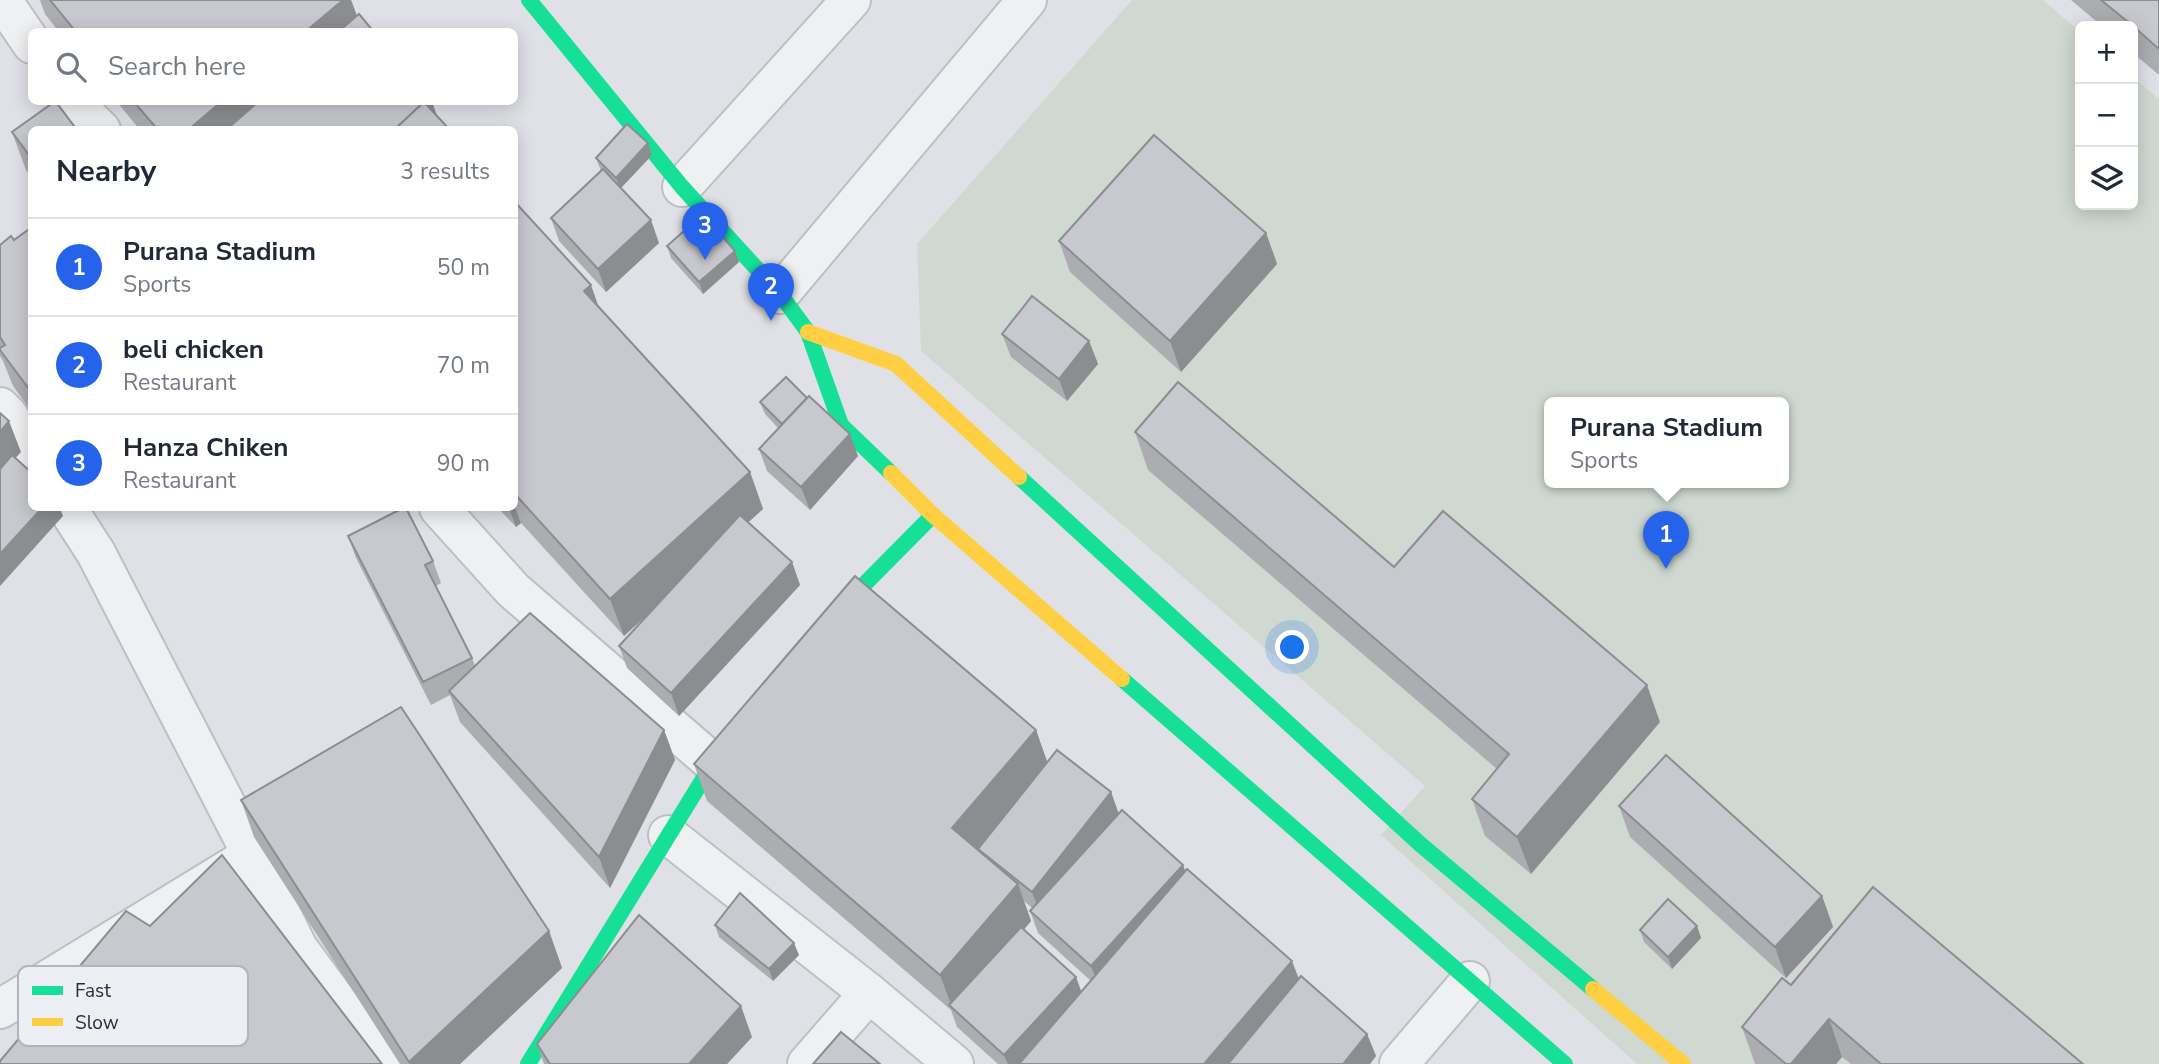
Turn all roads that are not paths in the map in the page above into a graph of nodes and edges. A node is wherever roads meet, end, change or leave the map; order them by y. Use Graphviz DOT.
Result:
graph roads {
  1 [pos="2,0"];
  2 [pos="529,0"];
  3 [pos="851,0"];
  4 [pos="1027,0"];
  5 [pos="28,38"];
  6 [pos="75,105"];
  7 [pos="97,126"];
  8 [pos="682,187"];
  9 [pos="779,294"];
  10 [pos="808,332"];
  11 [pos="0,407"];
  12 [pos="28,446"];
  13 [pos="69,511"];
  14 [pos="442,511"];
  15 [pos="933,515"];
  16 [pos="820,630"];
  17 [pos="737,732"];
  18 [pos="713,763"];
  19 [pos="668,835"];
  20 [pos="252,855"];
  21 [pos="70,966"];
  22 [pos="1470,981"];
  23 [pos="869,993"];
  24 [pos="18,998"];
  25 [pos="0,1009"];
  26 [pos="383,1064"];
  27 [pos="528,1064"];
  28 [pos="807,1064"];
  29 [pos="954,1064"];
  30 [pos="1399,1064"];
  31 [pos="1565,1064"];
  32 [pos="1683,1064"];
  1 -- 5 [label="street"];
  2 -- 8 [label="street"];
  3 -- 8 [label="street"];
  4 -- 9 [label="street"];
  6 -- 7 [label="street"];
  8 -- 9 [label="street"];
  9 -- 10 [label="street"];
  10 -- 15 [label="street"];
  10 -- 32 [label="street"];
  11 -- 12 [label="street"];
  13 -- 20 [label="street"];
  14 -- 18 [label="street"];
  15 -- 16 [label="street"];
  15 -- 22 [label="street"];
  17 -- 18 [label="street"];
  18 -- 19 [label="street"];
  19 -- 23 [label="street"];
  19 -- 27 [label="street"];
  20 -- 21 [label="street"];
  20 -- 26 [label="street"];
  22 -- 30 [label="street"];
  22 -- 31 [label="street"];
  23 -- 28 [label="street"];
  23 -- 29 [label="street"];
  24 -- 25 [label="street"];
}
